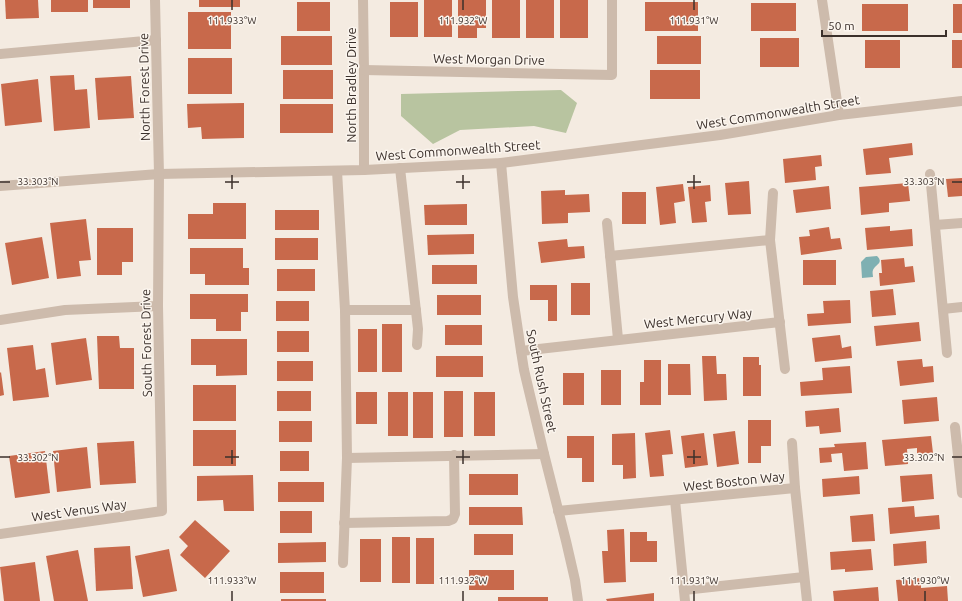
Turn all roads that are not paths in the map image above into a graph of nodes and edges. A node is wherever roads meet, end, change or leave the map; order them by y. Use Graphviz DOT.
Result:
graph roads {
  1 [pos="156,0"];
  2 [pos="363,0"];
  3 [pos="612,0"];
  4 [pos="822,0"];
  5 [pos="156,40"];
  6 [pos="0,54"];
  7 [pos="364,70"];
  8 [pos="962,101"];
  9 [pos="839,115"];
  10 [pos="501,163"];
  11 [pos="400,168"];
  12 [pos="364,170"];
  13 [pos="337,171"];
  14 [pos="159,174"];
  15 [pos="930,174"];
  16 [pos="0,186"];
  17 [pos="773,193"];
  18 [pos="962,222"];
  19 [pos="607,223"];
  20 [pos="935,225"];
  21 [pos="770,240"];
  22 [pos="610,256"];
  23 [pos="158,306"];
  24 [pos="962,307"];
  25 [pos="943,309"];
  26 [pos="345,310"];
  27 [pos="416,310"];
  28 [pos="0,320"];
  29 [pos="780,322"];
  30 [pos="618,339"];
  31 [pos="417,345"];
  32 [pos="521,351"];
  33 [pos="947,352"];
  34 [pos="785,369"];
  35 [pos="955,427"];
  36 [pos="792,443"];
  37 [pos="544,454"];
  38 [pos="454,456"];
  39 [pos="347,458"];
  40 [pos="961,472"];
  41 [pos="795,488"];
  42 [pos="962,493"];
  43 [pos="675,500"];
  44 [pos="162,511"];
  45 [pos="558,511"];
  46 [pos="344,523"];
  47 [pos="0,534"];
  48 [pos="343,563"];
  49 [pos="804,577"];
  50 [pos="684,590"];
  51 [pos="578,601"];
  52 [pos="685,601"];
  53 [pos="807,601"];
  1 -- 5 [label="street, North Forest Drive"];
  2 -- 7 [label="street, North Bradley Drive"];
  3 -- 7 [label="street, West Morgan Drive"];
  4 -- 9 [label="street"];
  5 -- 6 [label="street"];
  5 -- 14 [label="street, North Forest Drive"];
  7 -- 12 [label="street, North Bradley Drive"];
  8 -- 9 [label="street, West Commonwealth Street"];
  9 -- 10 [label="street, West Commonwealth Street"];
  10 -- 11 [label="street, West Commonwealth Street"];
  10 -- 32 [label="street, South Rush Street"];
  11 -- 12 [label="street, West Commonwealth Street"];
  11 -- 27 [label="street"];
  12 -- 13 [label="street, West Commonwealth Street"];
  13 -- 14 [label="street, West Commonwealth Street"];
  13 -- 26 [label="street"];
  14 -- 16 [label="street, West Commonwealth Street"];
  14 -- 23 [label="street, South Forest Drive"];
  15 -- 20 [label="street"];
  17 -- 21 [label="street"];
  18 -- 20 [label="street"];
  19 -- 22 [label="street"];
  20 -- 25 [label="street"];
  21 -- 22 [label="street"];
  21 -- 29 [label="street"];
  22 -- 30 [label="street"];
  23 -- 28 [label="street"];
  23 -- 44 [label="street, South Forest Drive"];
  24 -- 25 [label="street"];
  25 -- 33 [label="street"];
  26 -- 27 [label="street"];
  26 -- 39 [label="street"];
  27 -- 31 [label="street"];
  29 -- 30 [label="street, West Mercury Way"];
  29 -- 34 [label="street"];
  30 -- 32 [label="street, West Mercury Way"];
  32 -- 37 [label="street, South Rush Street"];
  35 -- 40 [label="street"];
  36 -- 41 [label="street, West Boston Way"];
  37 -- 38 [label="street"];
  37 -- 45 [label="street, South Rush Street"];
  38 -- 39 [label="street"];
  38 -- 46 [label="street"];
  39 -- 46 [label="street"];
  40 -- 42 [label="street"];
  41 -- 43 [label="street, West Boston Way"];
  41 -- 49 [label="street, West Boston Way"];
  43 -- 45 [label="street, West Boston Way"];
  43 -- 50 [label="street, West Boston Way"];
  44 -- 47 [label="street, West Venus Way"];
  45 -- 51 [label="street, South Rush Street"];
  46 -- 48 [label="street"];
  49 -- 50 [label="street"];
  49 -- 53 [label="street, West Boston Way"];
  50 -- 52 [label="street, West Boston Way"];
}
